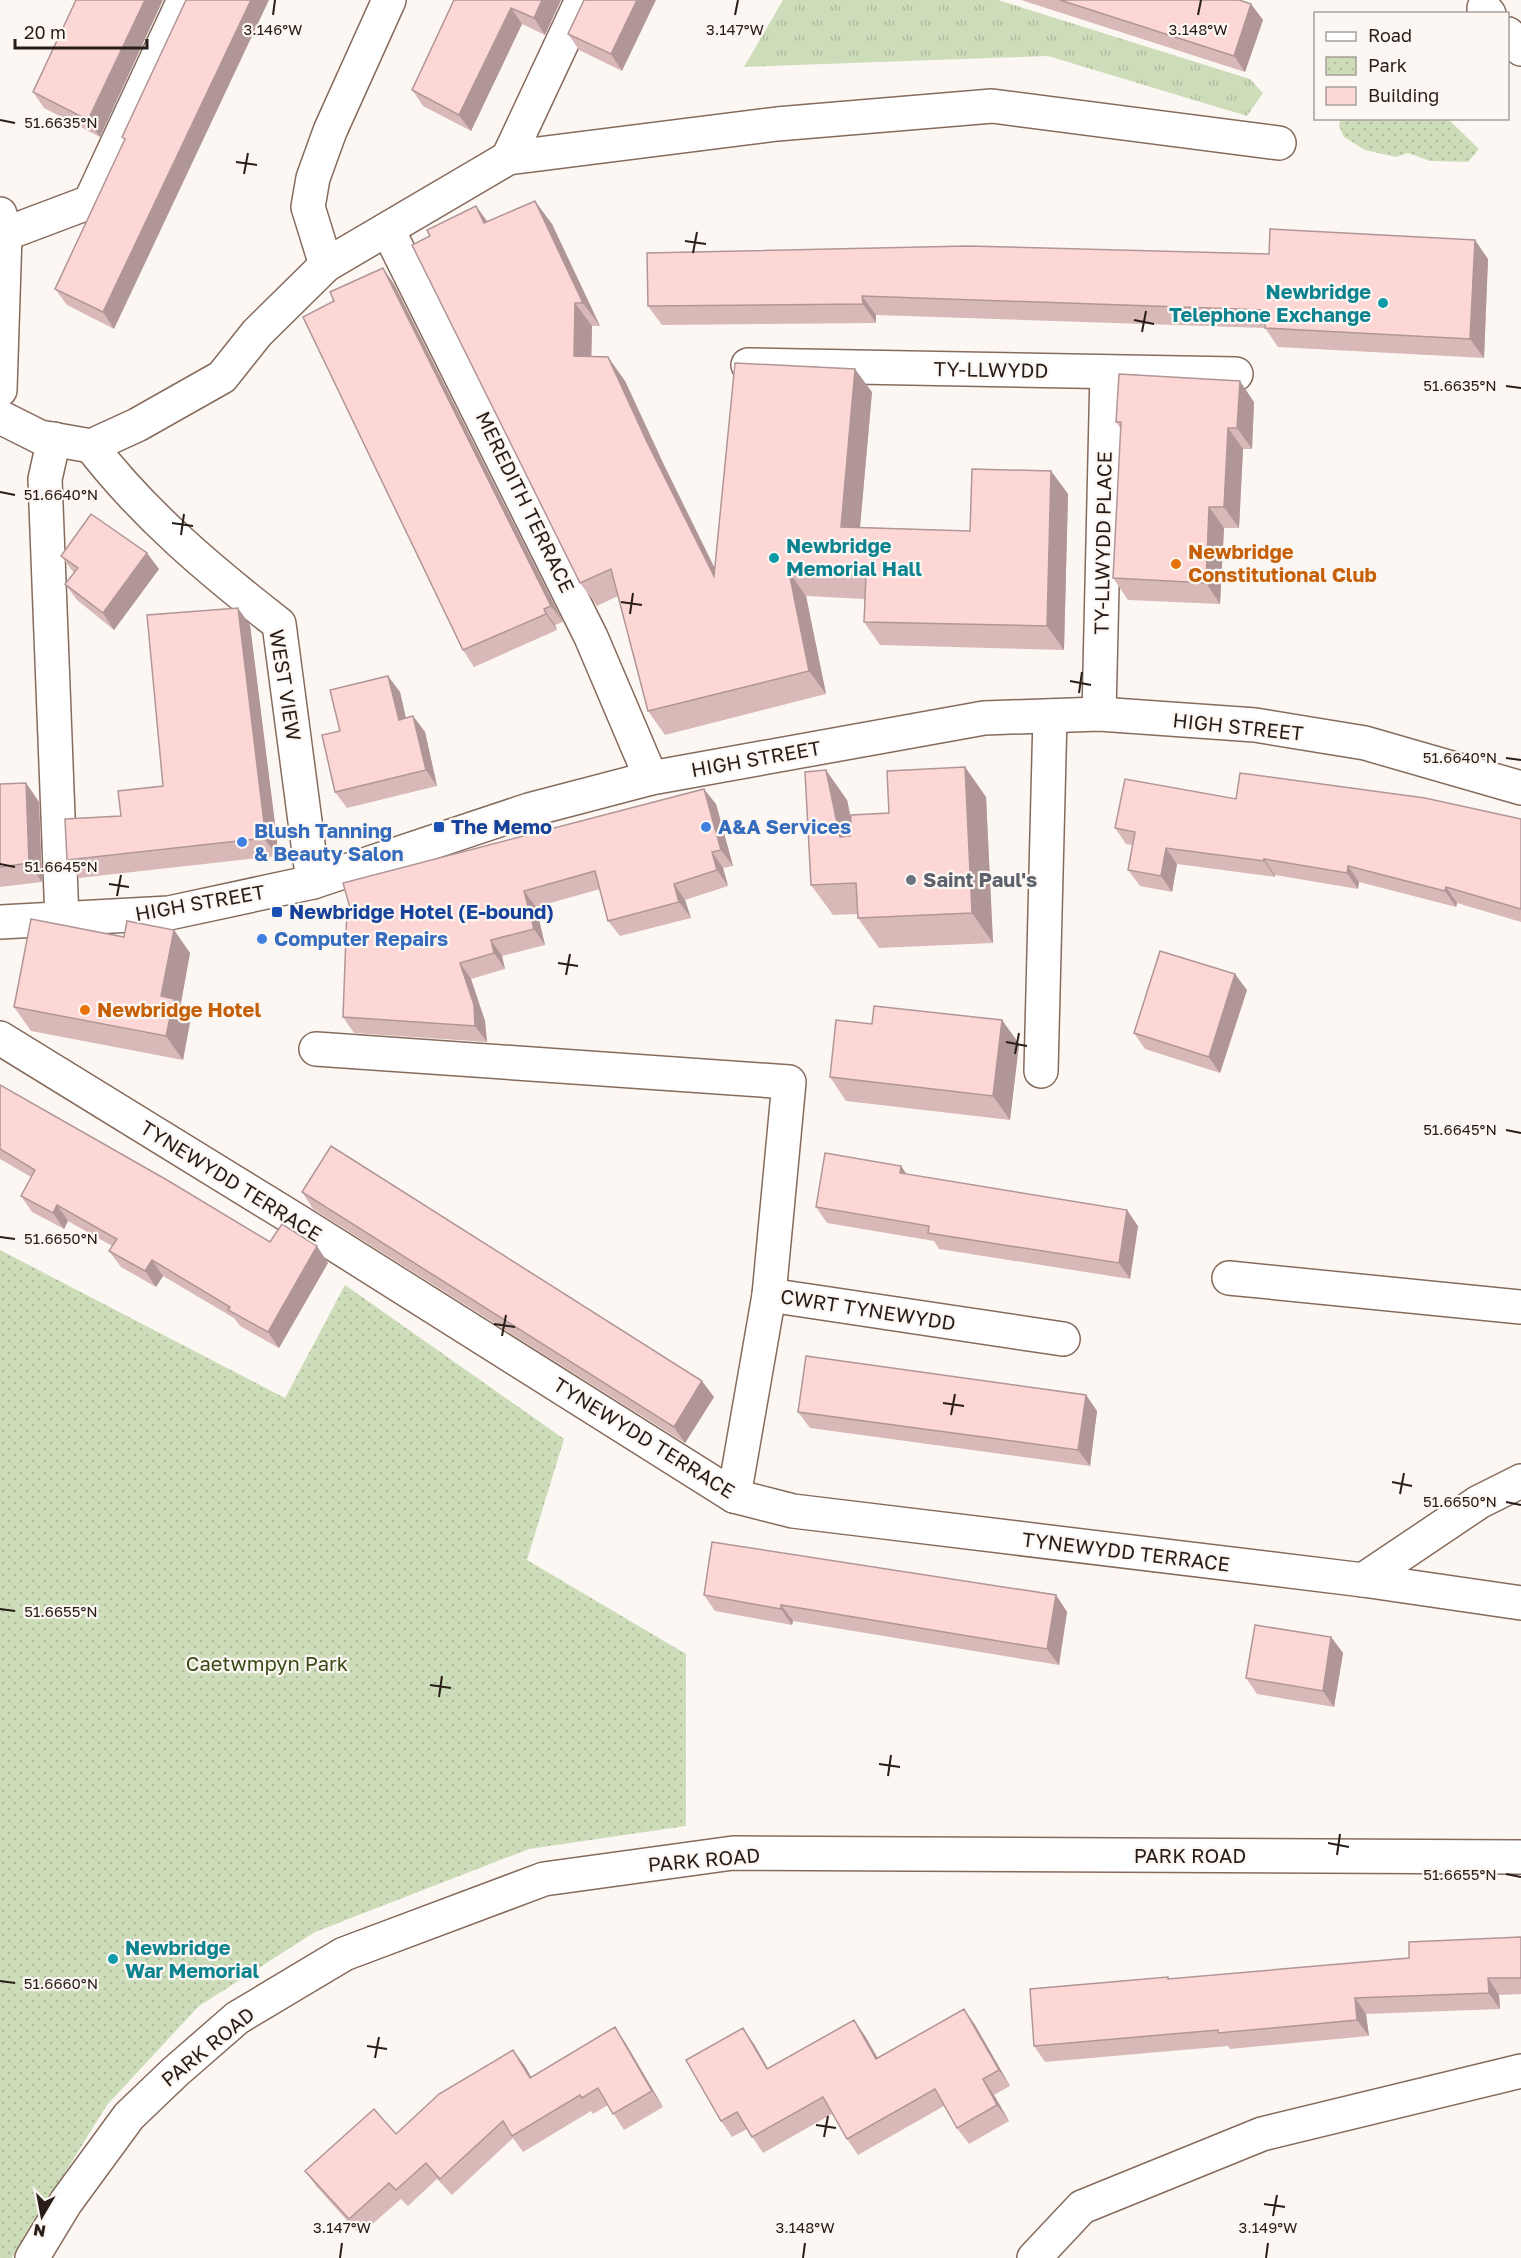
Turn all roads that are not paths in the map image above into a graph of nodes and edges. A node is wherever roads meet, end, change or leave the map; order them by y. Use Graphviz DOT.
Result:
graph roads {
  1 [pos="184,0"];
  2 [pos="389,0"];
  3 [pos="582,0"];
  4 [pos="1509,35"];
  5 [pos="1521,49"];
  6 [pos="1279,143"];
  7 [pos="508,158"];
  8 [pos="3,224"];
  9 [pos="388,230"];
  10 [pos="326,265"];
  11 [pos="746,365"];
  12 [pos="1107,372"];
  13 [pos="1236,374"];
  14 [pos="0,390"];
  15 [pos="0,417"];
  16 [pos="54,439"];
  17 [pos="91,447"];
  18 [pos="1099,714"];
  19 [pos="1050,716"];
  20 [pos="651,778"];
  21 [pos="1521,788"];
  22 [pos="313,882"];
  23 [pos="62,920"];
  24 [pos="0,922"];
  25 [pos="0,1038"];
  26 [pos="316,1049"];
  27 [pos="1041,1071"];
  28 [pos="1229,1278"];
  29 [pos="769,1295"];
  30 [pos="1521,1307"];
  31 [pos="1063,1339"];
  32 [pos="1521,1481"];
  33 [pos="734,1496"];
  34 [pos="1363,1580"];
  35 [pos="1521,1604"];
  36 [pos="1521,1857"];
  37 [pos="1521,2071"];
  38 [pos="32,2258"];
  39 [pos="1034,2258"];
  1 -- 8 [label="street"];
  2 -- 10 [label="street"];
  3 -- 7 [label="street"];
  4 -- 5 [label="street"];
  6 -- 7 [label="street"];
  7 -- 9 [label="street"];
  8 -- 14 [label="street"];
  9 -- 10 [label="street"];
  9 -- 20 [label="street, MEREDITH TERRACE"];
  10 -- 17 [label="street"];
  11 -- 12 [label="street, TY-LLWYDD"];
  12 -- 13 [label="street, TY-LLWYDD"];
  12 -- 18 [label="street, TY-LLWYDD PLACE"];
  15 -- 16 [label="street"];
  16 -- 17 [label="street"];
  16 -- 23 [label="street"];
  17 -- 22 [label="street, WEST VIEW"];
  18 -- 19 [label="street, HIGH STREET"];
  18 -- 21 [label="street, HIGH STREET"];
  19 -- 20 [label="street, HIGH STREET"];
  19 -- 27 [label="street"];
  20 -- 22 [label="street, HIGH STREET"];
  22 -- 23 [label="street, HIGH STREET"];
  23 -- 24 [label="street, HIGH STREET"];
  25 -- 33 [label="street, TYNEWYDD TERRACE"];
  26 -- 29 [label="street"];
  28 -- 30 [label="street"];
  29 -- 31 [label="street, CWRT TYNEWYDD"];
  29 -- 33 [label="street, CWRT TYNEWYDD"];
  32 -- 34 [label="street"];
  33 -- 34 [label="street, TYNEWYDD TERRACE"];
  34 -- 35 [label="street, TYNEWYDD TERRACE"];
  36 -- 38 [label="street, PARK ROAD"];
  37 -- 39 [label="street"];
}
